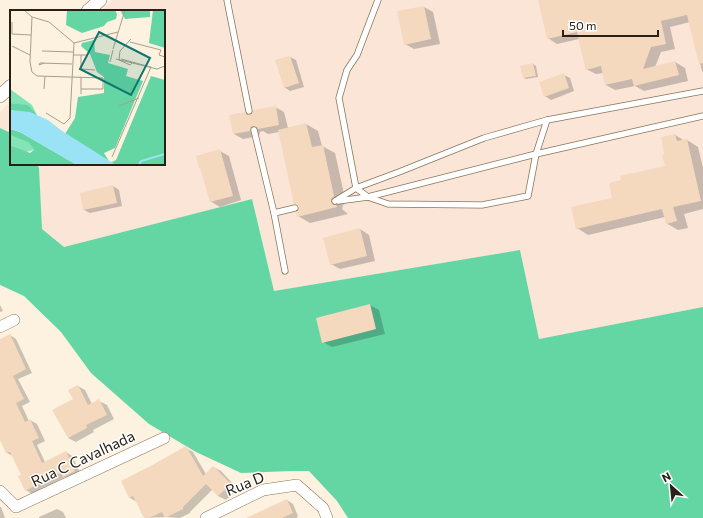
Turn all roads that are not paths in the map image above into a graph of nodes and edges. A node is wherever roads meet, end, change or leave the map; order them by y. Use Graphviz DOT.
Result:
graph roads {
  1 [pos="100,0"];
  2 [pos="227,0"];
  3 [pos="378,0"];
  4 [pos="89,10"];
  5 [pos="10,87"];
  6 [pos="703,91"];
  7 [pos="0,96"];
  8 [pos="249,111"];
  9 [pos="703,116"];
  10 [pos="547,120"];
  11 [pos="254,130"];
  12 [pos="536,154"];
  13 [pos="356,188"];
  14 [pos="368,197"];
  15 [pos="295,208"];
  16 [pos="274,213"];
  17 [pos="285,271"];
  18 [pos="14,320"];
  19 [pos="0,327"];
  20 [pos="164,438"];
  21 [pos="0,491"];
  22 [pos="206,518"];
  23 [pos="327,518"];
  1 -- 4 [label="street"];
  2 -- 8 [label="lane"];
  3 -- 13 [label="lane"];
  5 -- 7 [label="street"];
  6 -- 10 [label="lane"];
  9 -- 12 [label="lane"];
  10 -- 12 [label="lane"];
  10 -- 13 [label="lane"];
  11 -- 16 [label="lane"];
  12 -- 14 [label="lane"];
  12 -- 14 [label="lane"];
  13 -- 14 [label="lane"];
  13 -- 14 [label="lane"];
  15 -- 16 [label="lane"];
  16 -- 17 [label="lane"];
  18 -- 19 [label="street"];
  20 -- 21 [label="street, Rua C Cavalhada"];
  22 -- 23 [label="street, Rua D"];
}
